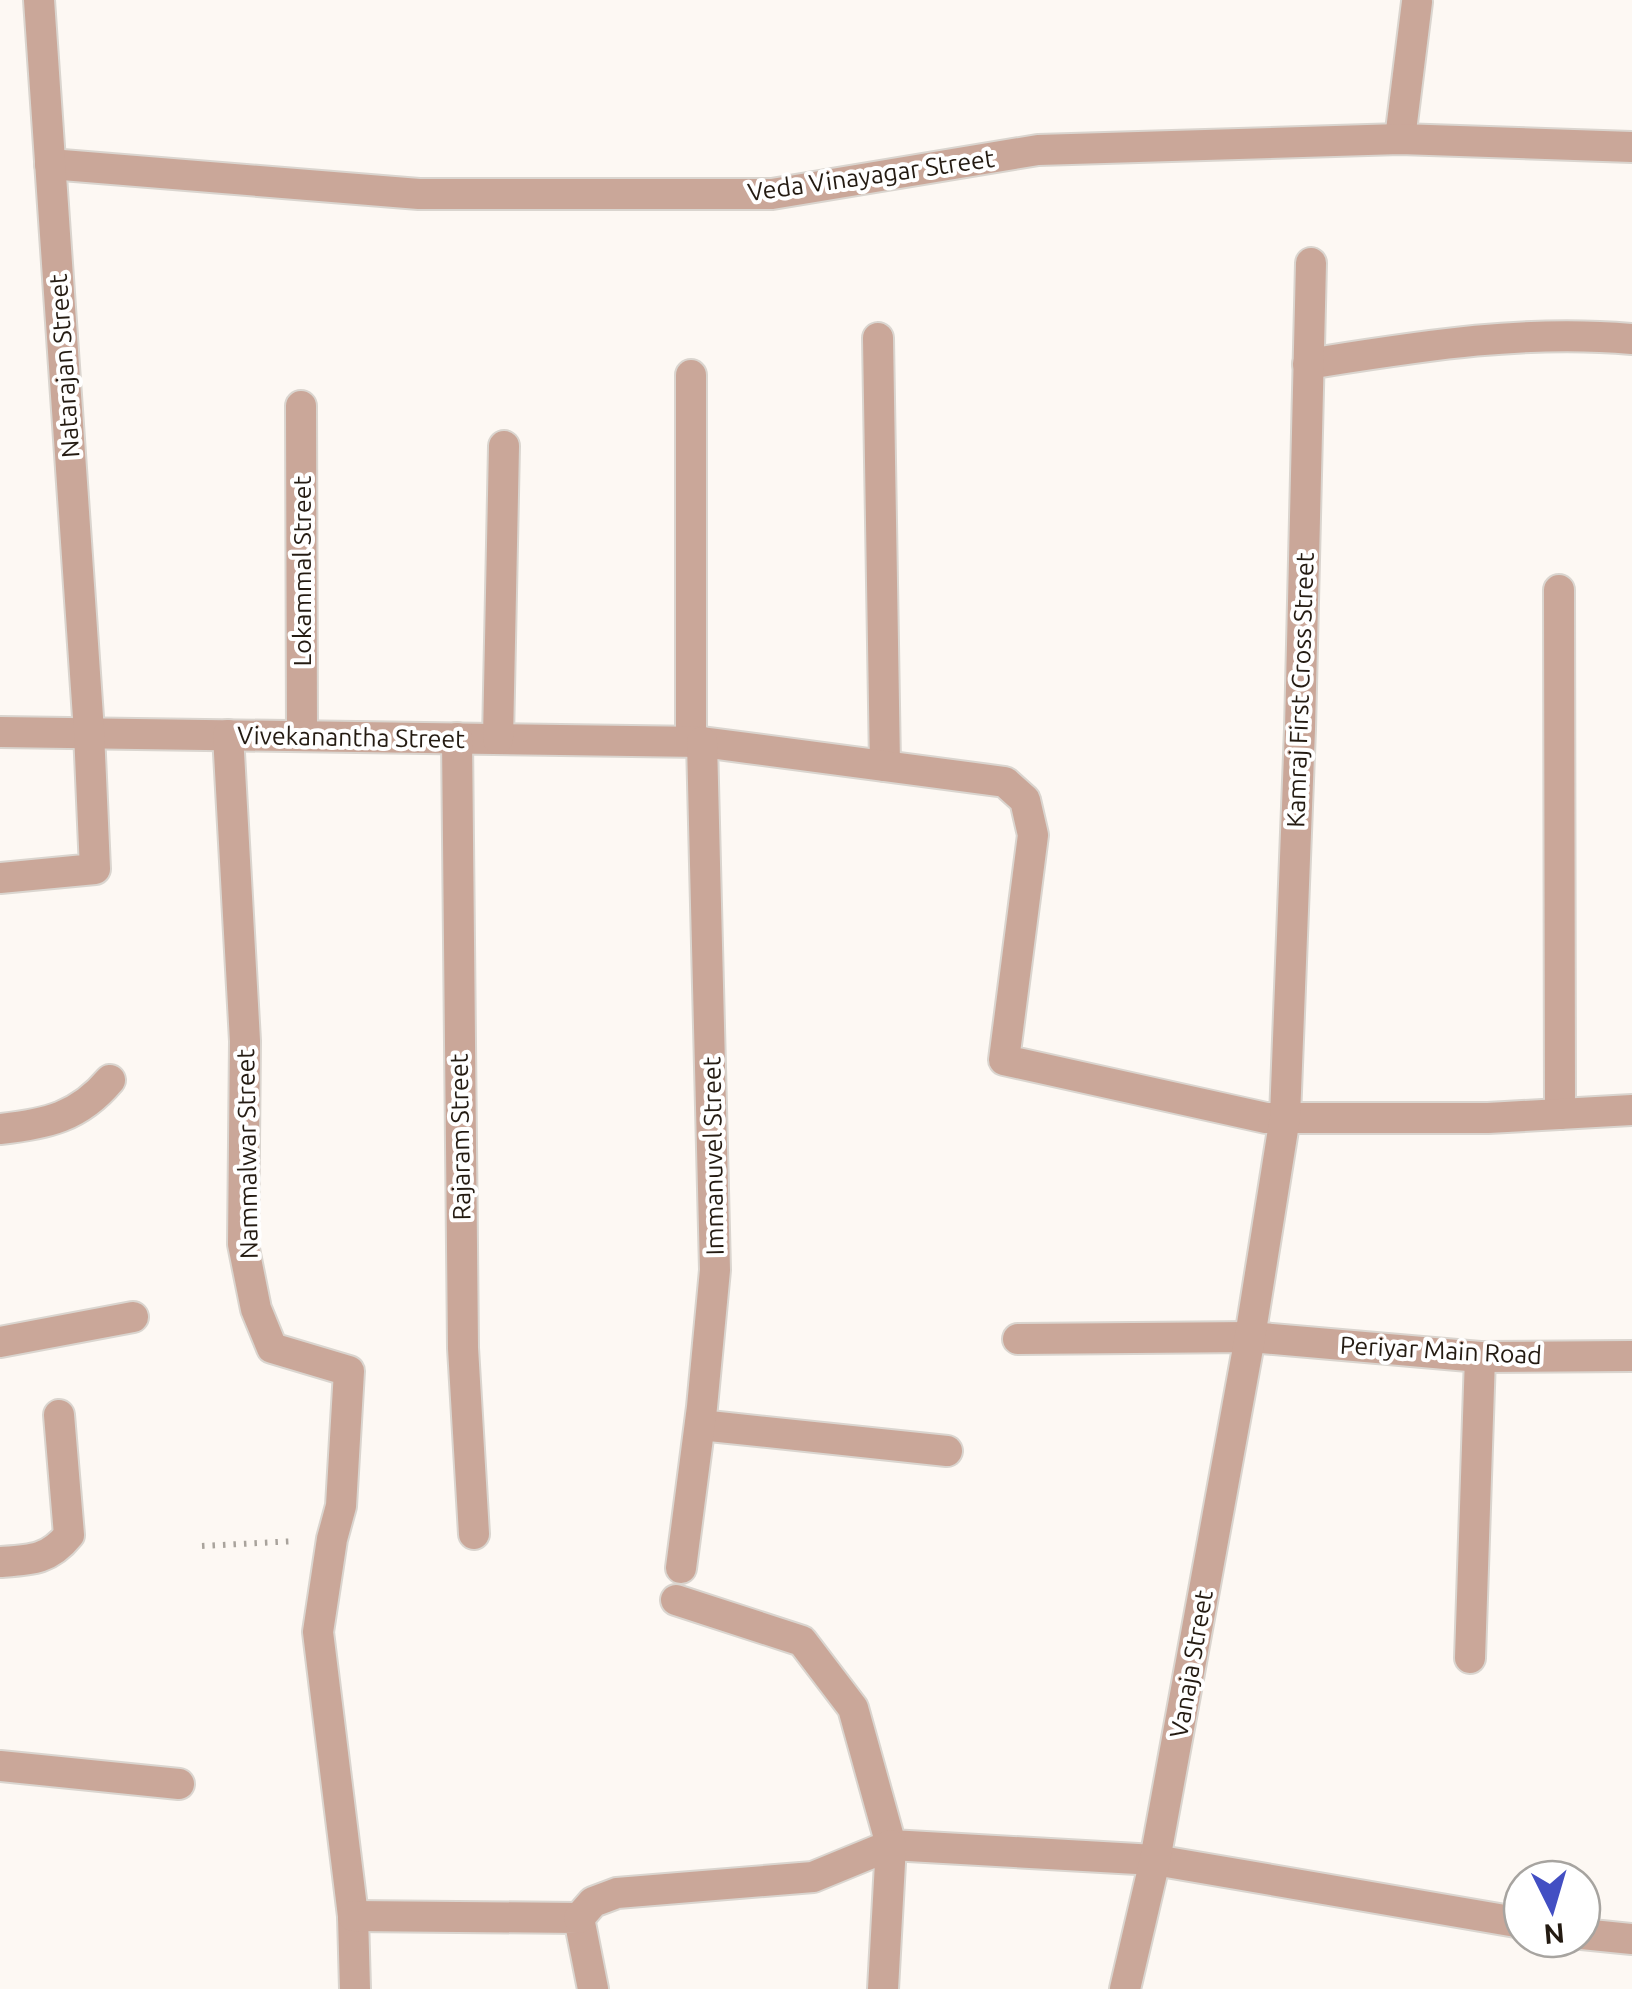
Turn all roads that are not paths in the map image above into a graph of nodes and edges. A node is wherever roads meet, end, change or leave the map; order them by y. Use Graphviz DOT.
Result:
graph roads {
  1 [pos="38,0"];
  2 [pos="1417,2"];
  3 [pos="1400,140"];
  4 [pos="1632,146"];
  5 [pos="50,164"];
  6 [pos="1311,263"];
  7 [pos="878,338"];
  8 [pos="1632,339"];
  9 [pos="1308,364"];
  10 [pos="691,375"];
  11 [pos="301,406"];
  12 [pos="504,446"];
  13 [pos="1559,590"];
  14 [pos="0,732"];
  15 [pos="89,732"];
  16 [pos="228,735"];
  17 [pos="302,736"];
  18 [pos="456,738"];
  19 [pos="498,739"];
  20 [pos="696,742"];
  21 [pos="885,766"];
  22 [pos="0,878"];
  23 [pos="110,1080"];
  24 [pos="1632,1110"];
  25 [pos="1560,1114"];
  26 [pos="1285,1117"];
  27 [pos="0,1129"];
  28 [pos="133,1317"];
  29 [pos="1250,1337"];
  30 [pos="1018,1339"];
  31 [pos="0,1342"];
  32 [pos="1632,1356"];
  33 [pos="1480,1357"];
  34 [pos="59,1415"];
  35 [pos="700,1425"];
  36 [pos="947,1451"];
  37 [pos="474,1534"];
  38 [pos="0,1562"];
  39 [pos="680,1568"];
  40 [pos="676,1600"];
  41 [pos="1470,1658"];
  42 [pos="0,1766"];
  43 [pos="179,1784"];
  44 [pos="892,1846"];
  45 [pos="1155,1860"];
  46 [pos="352,1916"];
  47 [pos="579,1918"];
  48 [pos="1502,1920"];
  49 [pos="1602,1936"];
  50 [pos="1632,1939"];
  51 [pos="355,1989"];
  52 [pos="593,1989"];
  53 [pos="883,1989"];
  54 [pos="1124,1989"];
  1 -- 5 [label="street, Natarajan Street"];
  2 -- 3 [label="street"];
  3 -- 4 [label="street, Veda Vinayagar Street"];
  3 -- 5 [label="street, Veda Vinayagar Street"];
  5 -- 15 [label="street, Natarajan Street"];
  6 -- 9 [label="street, Kamraj First Cross Street"];
  7 -- 21 [label="street"];
  8 -- 9 [label="street"];
  9 -- 26 [label="street, Kamraj First Cross Street"];
  10 -- 20 [label="street, Immanuvel Street"];
  11 -- 17 [label="street, Lokammal Street"];
  12 -- 19 [label="street"];
  13 -- 25 [label="street"];
  14 -- 15 [label="street, Vivekanantha Street"];
  15 -- 16 [label="street, Vivekanantha Street"];
  15 -- 22 [label="street, Natarajan Street"];
  16 -- 17 [label="street, Vivekanantha Street"];
  16 -- 46 [label="street, Nammalwar Street"];
  17 -- 18 [label="street, Vivekanantha Street"];
  18 -- 19 [label="street, Vivekanantha Street"];
  18 -- 37 [label="street, Rajaram Street"];
  19 -- 20 [label="street, Vivekanantha Street"];
  20 -- 21 [label="street, Vivekanantha Street"];
  20 -- 35 [label="street, Immanuvel Street"];
  21 -- 26 [label="street, Vivekanantha Street"];
  23 -- 27 [label="street"];
  24 -- 25 [label="street"];
  25 -- 26 [label="street"];
  26 -- 29 [label="street, Kamraj First Cross Street"];
  28 -- 31 [label="street"];
  29 -- 30 [label="street, Periyar Main Road"];
  29 -- 33 [label="street, Periyar Main Road"];
  29 -- 45 [label="street, Vanaja Street"];
  32 -- 33 [label="street, Periyar Main Road"];
  33 -- 41 [label="street"];
  34 -- 38 [label="street"];
  35 -- 36 [label="street"];
  35 -- 39 [label="street, Immanuvel Street"];
  40 -- 44 [label="street"];
  42 -- 43 [label="street"];
  44 -- 45 [label="street"];
  44 -- 47 [label="street"];
  44 -- 53 [label="street"];
  45 -- 48 [label="street"];
  45 -- 54 [label="street, Vanaja Street"];
  46 -- 47 [label="street"];
  46 -- 51 [label="street, Nammalwar Street"];
  47 -- 52 [label="street"];
  49 -- 50 [label="street"];
}
